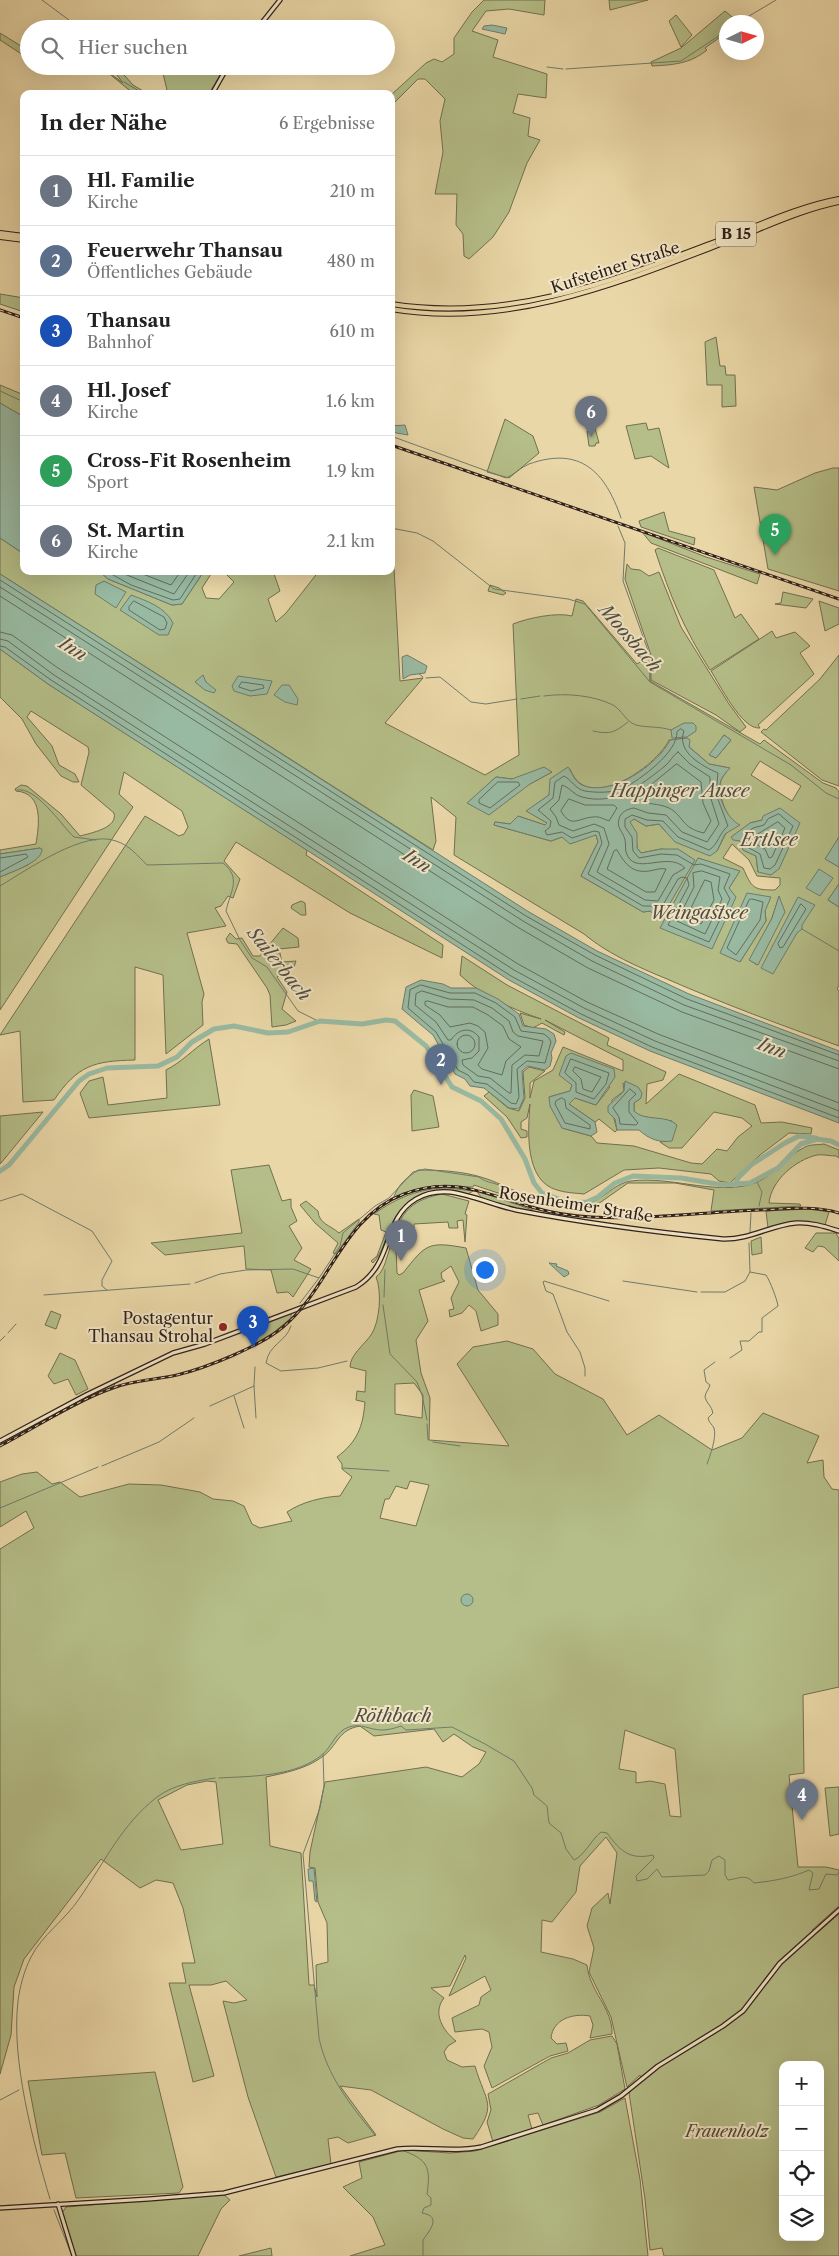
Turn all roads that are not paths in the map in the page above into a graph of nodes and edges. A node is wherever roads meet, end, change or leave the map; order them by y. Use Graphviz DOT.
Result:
graph roads {
  1 [pos="280,0"];
  2 [pos="264,20"];
  3 [pos="223,75"];
  4 [pos="214,90"];
  5 [pos="839,200"];
  6 [pos="0,233"];
  7 [pos="20,236"];
  8 [pos="0,237"];
  9 [pos="20,240"];
  10 [pos="395,305"];
  11 [pos="395,309"];
  12 [pos="839,1231"];
  13 [pos="0,1441"];
  14 [pos="839,1910"];
  15 [pos="58,2204"];
  16 [pos="0,2208"];
  17 [pos="74,2256"];
  1 -- 2 [label="main road"];
  3 -- 4 [label="main road"];
  5 -- 10 [label="main road, Kufsteiner Straße / B 15"];
  5 -- 11 [label="main road, Kufsteiner Straße / B 15"];
  6 -- 7 [label="main road"];
  8 -- 9 [label="main road"];
  12 -- 13 [label="main road, Rosenheimer Straße"];
  14 -- 15 [label="main road"];
  15 -- 16 [label="main road"];
  15 -- 17 [label="main road"];
}
